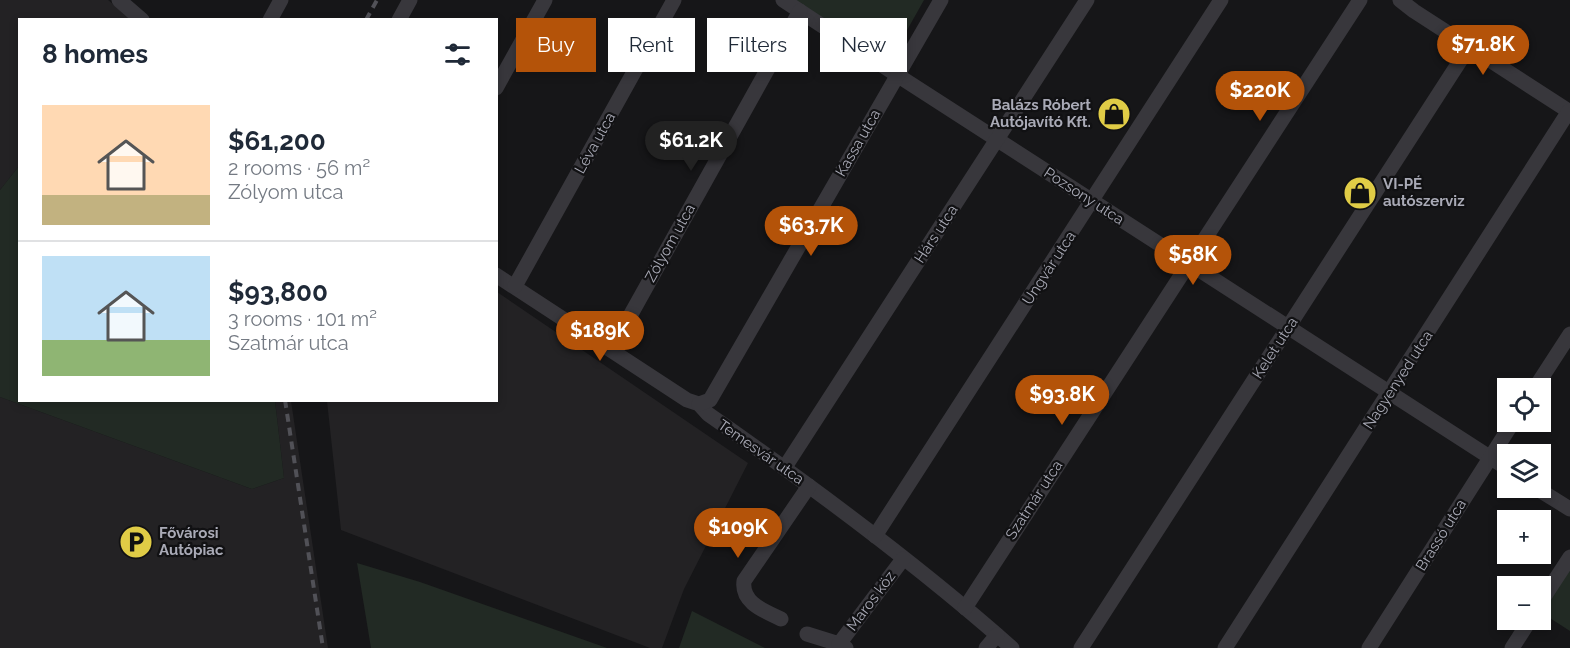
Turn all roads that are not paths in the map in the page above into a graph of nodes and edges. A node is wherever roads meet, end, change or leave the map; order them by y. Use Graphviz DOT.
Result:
graph roads {
  1 [pos="119,0"];
  2 [pos="281,0"];
  3 [pos="410,0"];
  4 [pos="546,0"];
  5 [pos="674,0"];
  6 [pos="783,0"];
  7 [pos="940,0"];
  8 [pos="1087,0"];
  9 [pos="1221,0"];
  10 [pos="1360,0"];
  11 [pos="1400,0"];
  12 [pos="1417,6"];
  13 [pos="800,11"];
  14 [pos="140,18"];
  15 [pos="271,18"];
  16 [pos="400,18"];
  17 [pos="1469,47"];
  18 [pos="897,75"];
  19 [pos="498,84"];
  20 [pos="1570,112"];
  21 [pos="997,140"];
  22 [pos="1092,201"];
  23 [pos="1187,263"];
  24 [pos="498,275"];
  25 [pos="515,286"];
  26 [pos="1288,328"];
  27 [pos="1570,334"];
  28 [pos="611,350"];
  29 [pos="1541,378"];
  30 [pos="1390,393"];
  31 [pos="699,404"];
  32 [pos="1507,432"];
  33 [pos="1490,458"];
  34 [pos="1497,462"];
  35 [pos="785,467"];
  36 [pos="809,486"];
  37 [pos="1551,497"];
  38 [pos="1570,509"];
  39 [pos="875,536"];
  40 [pos="1570,557"];
  41 [pos="903,559"];
  42 [pos="1551,586"];
  43 [pos="964,608"];
  44 [pos="781,619"];
  45 [pos="1524,630"];
  46 [pos="807,634"];
  47 [pos="997,635"];
  48 [pos="843,646"];
  49 [pos="986,648"];
  50 [pos="1012,648"];
  51 [pos="1081,648"];
  52 [pos="1225,648"];
  53 [pos="1369,648"];
  54 [pos="1512,648"];
  1 -- 14 [label="street"];
  2 -- 15 [label="street"];
  3 -- 16 [label="street"];
  4 -- 19 [label="street"];
  5 -- 25 [label="street, Léva utca"];
  6 -- 13 [label="street, Pozsony utca"];
  7 -- 18 [label="street, Kassa utca"];
  8 -- 21 [label="street, Hárs utca"];
  9 -- 22 [label="street, Ungvár utca"];
  10 -- 23 [label="street, Szatmár utca"];
  11 -- 12 [label="street"];
  12 -- 17 [label="street"];
  13 -- 18 [label="street, Pozsony utca"];
  13 -- 28 [label="street, Zólyom utca"];
  17 -- 20 [label="street"];
  17 -- 26 [label="street, Kelet utca"];
  18 -- 21 [label="street, Pozsony utca"];
  18 -- 31 [label="street, Kassa utca"];
  20 -- 30 [label="street, Nagyenyed utca"];
  21 -- 22 [label="street, Pozsony utca"];
  21 -- 35 [label="street, Hárs utca"];
  22 -- 23 [label="street, Pozsony utca"];
  22 -- 39 [label="street, Ungvár utca"];
  23 -- 26 [label="street, Pozsony utca"];
  23 -- 43 [label="street, Szatmár utca"];
  24 -- 25 [label="street, Temesvár utca"];
  25 -- 28 [label="street, Temesvár utca"];
  26 -- 30 [label="street, Pozsony utca"];
  26 -- 51 [label="street, Kelet utca"];
  27 -- 29 [label="street"];
  28 -- 31 [label="street, Temesvár utca"];
  30 -- 33 [label="street, Pozsony utca"];
  30 -- 52 [label="street, Nagyenyed utca"];
  31 -- 35 [label="street, Temesvár utca"];
  32 -- 33 [label="street, Brassó utca"];
  33 -- 34 [label="street, Pozsony utca"];
  33 -- 53 [label="street, Brassó utca"];
  35 -- 36 [label="street, Temesvár utca"];
  36 -- 39 [label="street, Temesvár utca"];
  36 -- 44 [label="street"];
  37 -- 38 [label="street"];
  39 -- 41 [label="street, Temesvár utca"];
  40 -- 42 [label="street"];
  41 -- 43 [label="street, Temesvár utca"];
  41 -- 48 [label="street, Maros köz"];
  43 -- 47 [label="street, Temesvár utca"];
  45 -- 54 [label="street"];
  46 -- 48 [label="street, Maros köz"];
  47 -- 49 [label="street"];
  47 -- 50 [label="street, Temesvár utca"];
}
